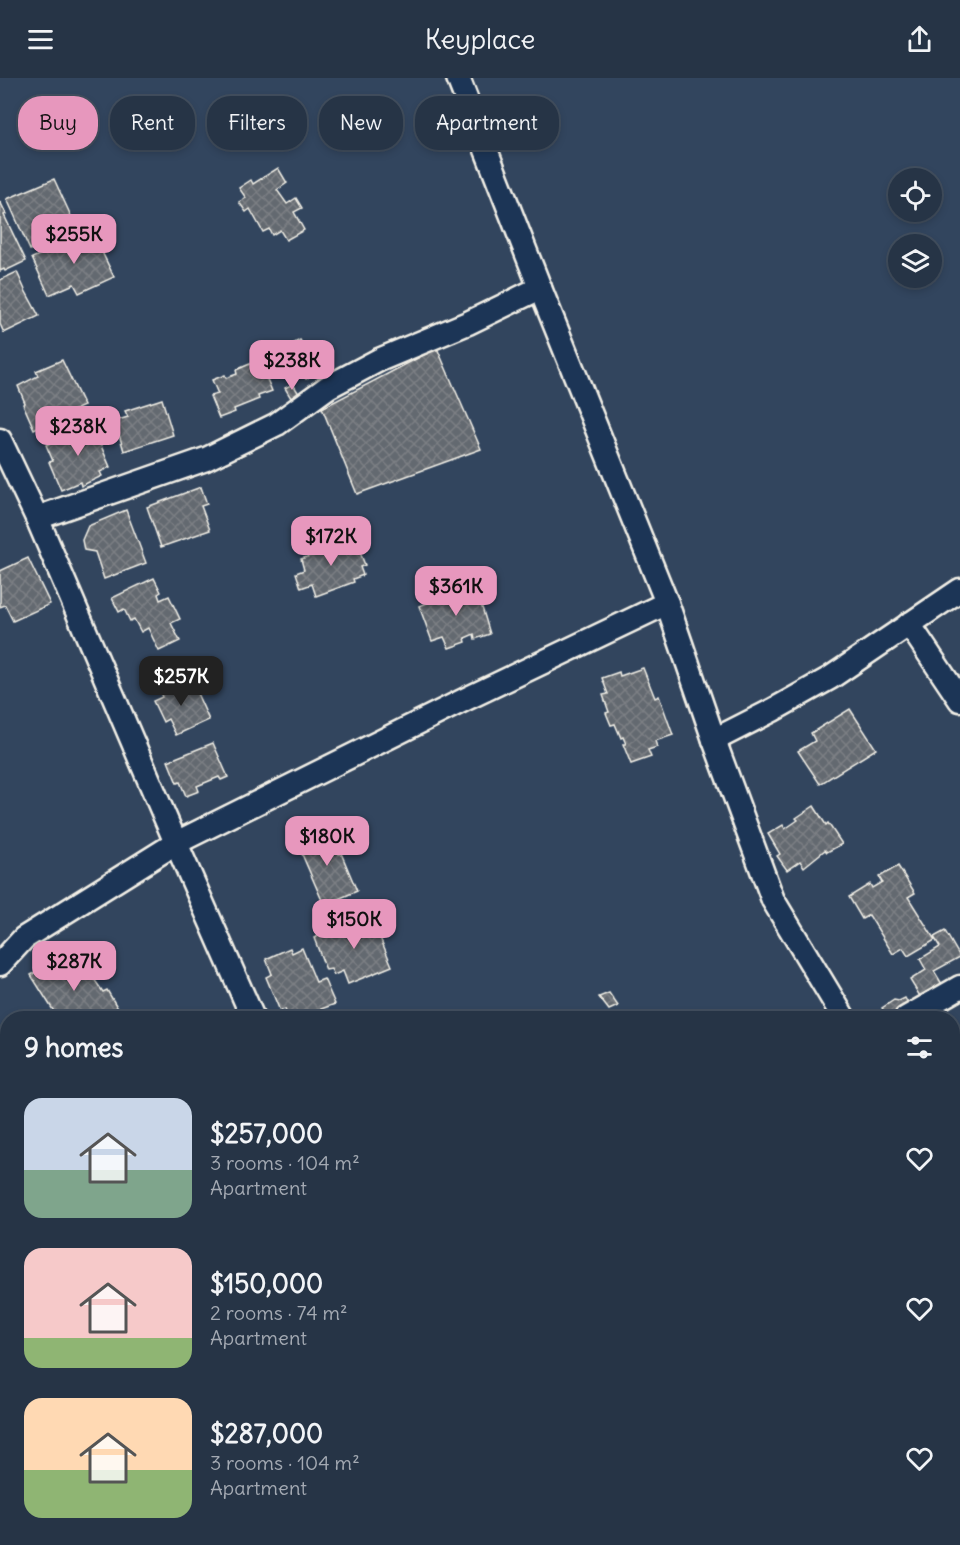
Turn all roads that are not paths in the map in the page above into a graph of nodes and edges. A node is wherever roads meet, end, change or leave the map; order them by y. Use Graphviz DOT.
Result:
graph roads {
  1 [pos="458,78"];
  2 [pos="540,288"];
  3 [pos="0,440"];
  4 [pos="37,518"];
  5 [pos="960,590"];
  6 [pos="667,603"];
  7 [pos="909,624"];
  8 [pos="960,700"];
  9 [pos="714,740"];
  10 [pos="176,843"];
  11 [pos="0,964"];
  12 [pos="960,987"];
  13 [pos="250,1011"];
  14 [pos="840,1011"];
  15 [pos="918,1011"];
  1 -- 2 [label="street"];
  2 -- 4 [label="street"];
  2 -- 6 [label="street"];
  3 -- 4 [label="street"];
  4 -- 10 [label="street"];
  5 -- 7 [label="street"];
  6 -- 9 [label="street"];
  6 -- 10 [label="street"];
  7 -- 8 [label="street"];
  7 -- 9 [label="street"];
  9 -- 14 [label="street"];
  10 -- 11 [label="street"];
  10 -- 13 [label="street"];
  12 -- 15 [label="street"];
}
